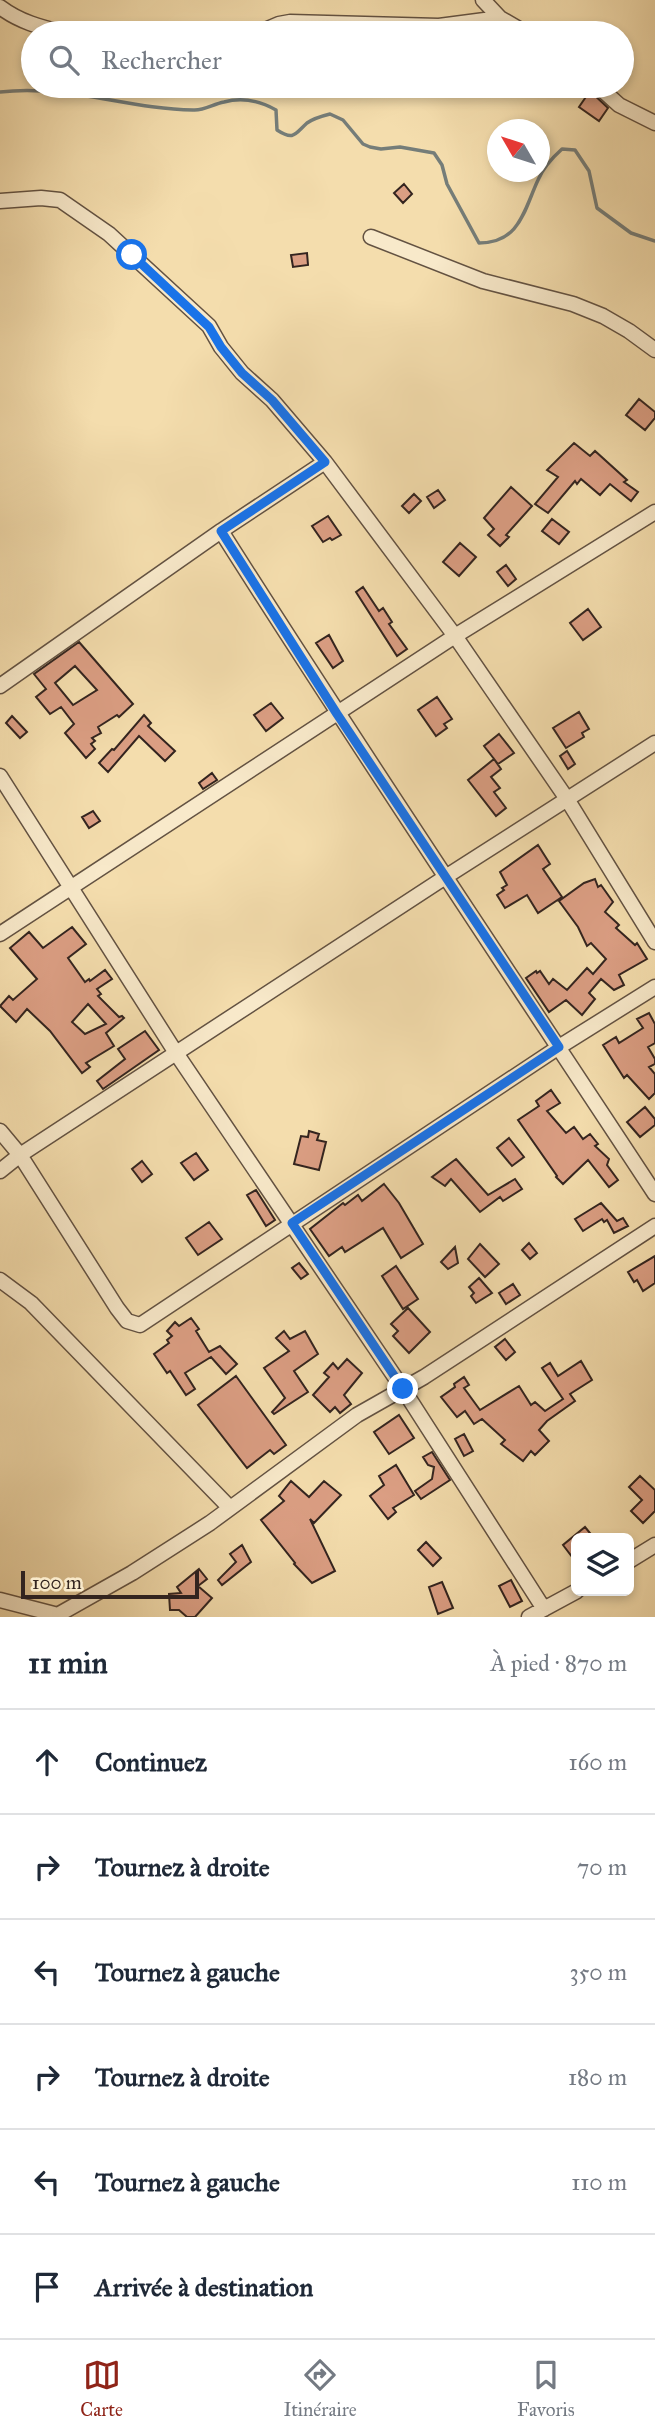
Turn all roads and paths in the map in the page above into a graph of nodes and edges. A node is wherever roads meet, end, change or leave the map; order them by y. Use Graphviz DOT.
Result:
graph roads {
  1 [pos="483,0"];
  2 [pos="0,7"];
  3 [pos="500,18"];
  4 [pos="24,21"];
  5 [pos="477,21"];
  6 [pos="505,21"];
  7 [pos="611,98"];
  8 [pos="655,123"];
  9 [pos="0,201"];
  10 [pos="372,237"];
  11 [pos="655,350"];
  12 [pos="325,462"];
  13 [pos="655,512"];
  14 [pos="221,531"];
  15 [pos="455,636"];
  16 [pos="0,686"];
  17 [pos="337,714"];
  18 [pos="655,743"];
  19 [pos="0,776"];
  20 [pos="567,799"];
  21 [pos="447,876"];
  22 [pos="69,887"];
  23 [pos="0,934"];
  24 [pos="655,942"];
  25 [pos="655,987"];
  26 [pos="559,1047"];
  27 [pos="176,1053"];
  28 [pos="0,1131"];
  29 [pos="20,1155"];
  30 [pos="0,1171"];
  31 [pos="655,1194"];
  32 [pos="292,1223"];
  33 [pos="655,1226"];
  34 [pos="0,1280"];
  35 [pos="403,1389"];
  36 [pos="230,1508"];
  37 [pos="655,1545"];
  38 [pos="634,1558"];
  39 [pos="571,1594"];
  40 [pos="0,1600"];
  41 [pos="544,1609"];
  42 [pos="57,1616"];
  43 [pos="529,1617"];
  1 -- 3 [label="street"];
  2 -- 4 [label="street"];
  3 -- 5 [label="street"];
  3 -- 6 [label="street"];
  7 -- 8 [label="street"];
  9 -- 12 [label="street"];
  10 -- 11 [label="street"];
  12 -- 14 [label="street"];
  12 -- 15 [label="street"];
  13 -- 15 [label="street"];
  14 -- 16 [label="street"];
  14 -- 17 [label="street"];
  15 -- 17 [label="street"];
  15 -- 20 [label="street"];
  17 -- 21 [label="street"];
  17 -- 22 [label="street"];
  18 -- 20 [label="street"];
  19 -- 22 [label="street"];
  20 -- 21 [label="street"];
  20 -- 24 [label="street"];
  21 -- 26 [label="street"];
  21 -- 27 [label="street"];
  22 -- 23 [label="street"];
  22 -- 27 [label="street"];
  25 -- 26 [label="street"];
  26 -- 31 [label="street"];
  26 -- 32 [label="street"];
  27 -- 29 [label="street"];
  27 -- 32 [label="street"];
  28 -- 29 [label="street"];
  29 -- 30 [label="street"];
  29 -- 32 [label="street"];
  32 -- 35 [label="street"];
  33 -- 35 [label="street"];
  34 -- 36 [label="street"];
  35 -- 36 [label="street"];
  35 -- 41 [label="street"];
  36 -- 42 [label="street"];
  37 -- 38 [label="street"];
  39 -- 41 [label="street"];
  40 -- 42 [label="street"];
  41 -- 43 [label="street"];
}
